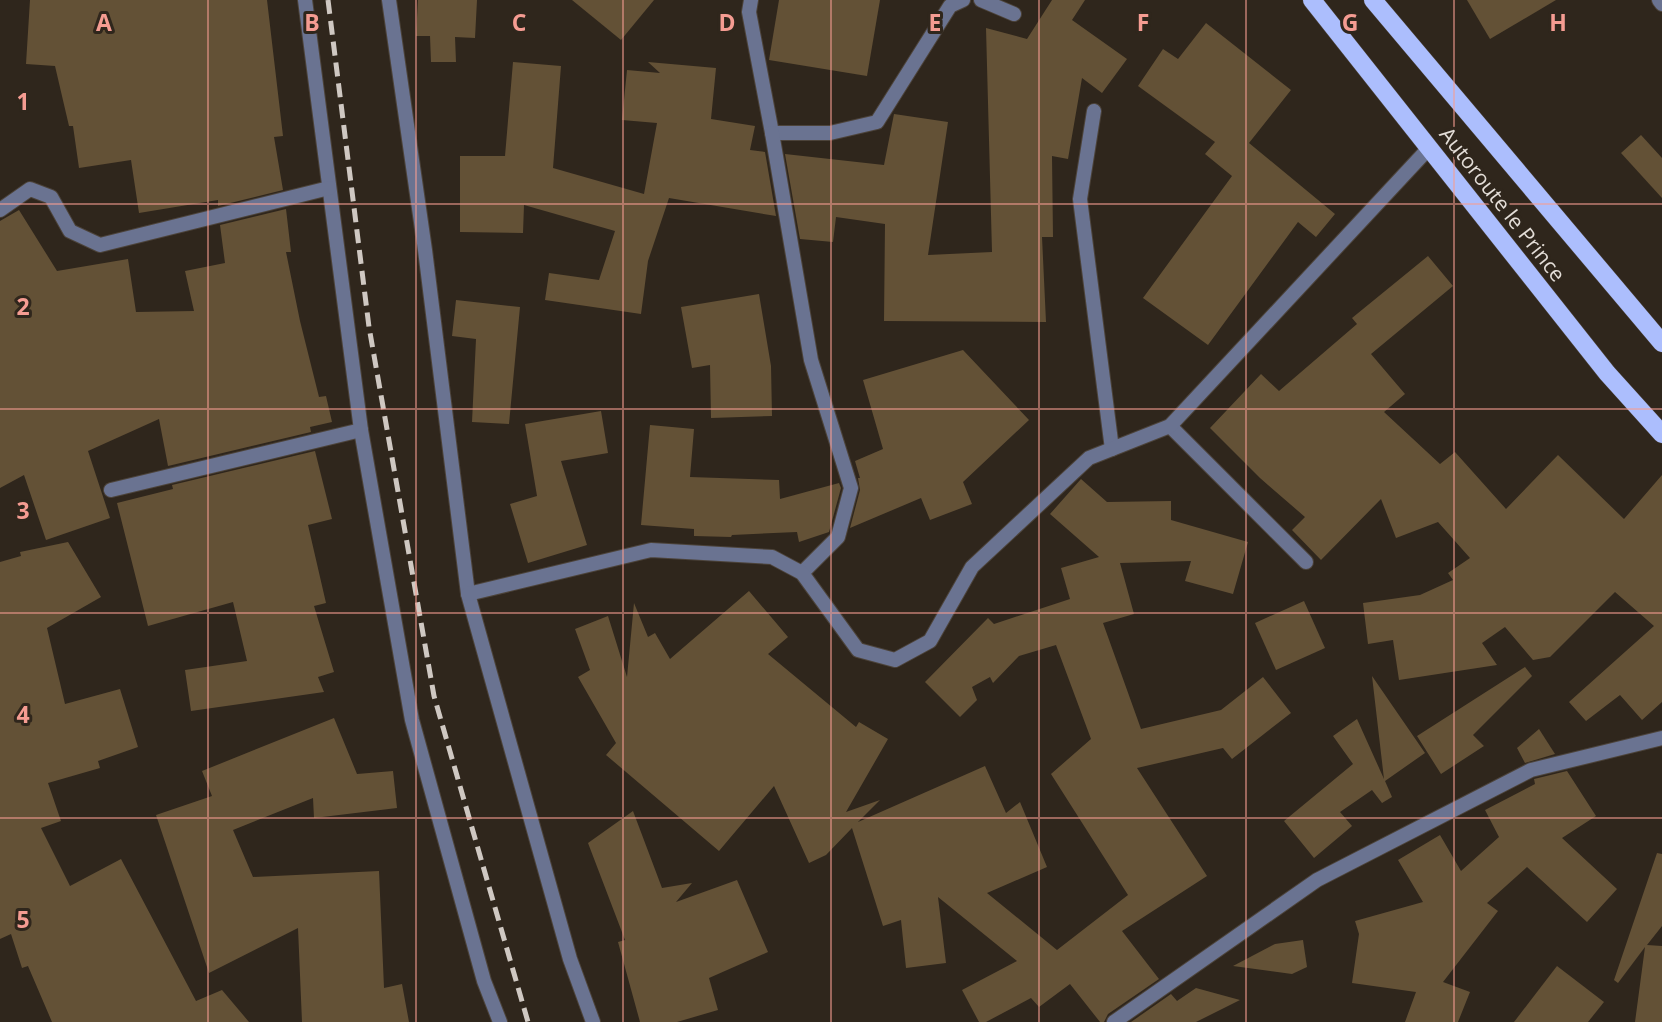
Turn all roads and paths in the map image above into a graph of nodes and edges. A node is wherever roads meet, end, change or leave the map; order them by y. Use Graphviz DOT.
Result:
graph roads {
  1 [pos="305,0"];
  2 [pos="389,0"];
  3 [pos="751,0"];
  4 [pos="963,0"];
  5 [pos="981,0"];
  6 [pos="1312,0"];
  7 [pos="1373,0"];
  8 [pos="1014,14"];
  9 [pos="1094,111"];
  10 [pos="772,133"];
  11 [pos="1429,148"];
  12 [pos="329,188"];
  13 [pos="0,210"];
  14 [pos="1662,343"];
  15 [pos="1170,426"];
  16 [pos="361,430"];
  17 [pos="1662,434"];
  18 [pos="1112,449"];
  19 [pos="111,490"];
  20 [pos="1306,562"];
  21 [pos="803,573"];
  22 [pos="468,594"];
  23 [pos="1662,738"];
  24 [pos="500,1022"];
  25 [pos="593,1022"];
  26 [pos="1114,1022"];
  1 -- 12 [label="street"];
  2 -- 22 [label="street"];
  3 -- 10 [label="street"];
  4 -- 10 [label="street"];
  5 -- 8 [label="street"];
  6 -- 11 [label="main road, Autoroute le Prince"];
  7 -- 14 [label="main road, Autoroute le Prince"];
  9 -- 18 [label="street"];
  10 -- 21 [label="street"];
  11 -- 15 [label="street"];
  11 -- 17 [label="main road, Autoroute le Prince"];
  12 -- 13 [label="street"];
  12 -- 16 [label="street"];
  15 -- 18 [label="street"];
  15 -- 20 [label="street"];
  16 -- 19 [label="street"];
  16 -- 24 [label="street"];
  18 -- 21 [label="street"];
  21 -- 22 [label="street"];
  22 -- 25 [label="street"];
  23 -- 26 [label="street"];
}
